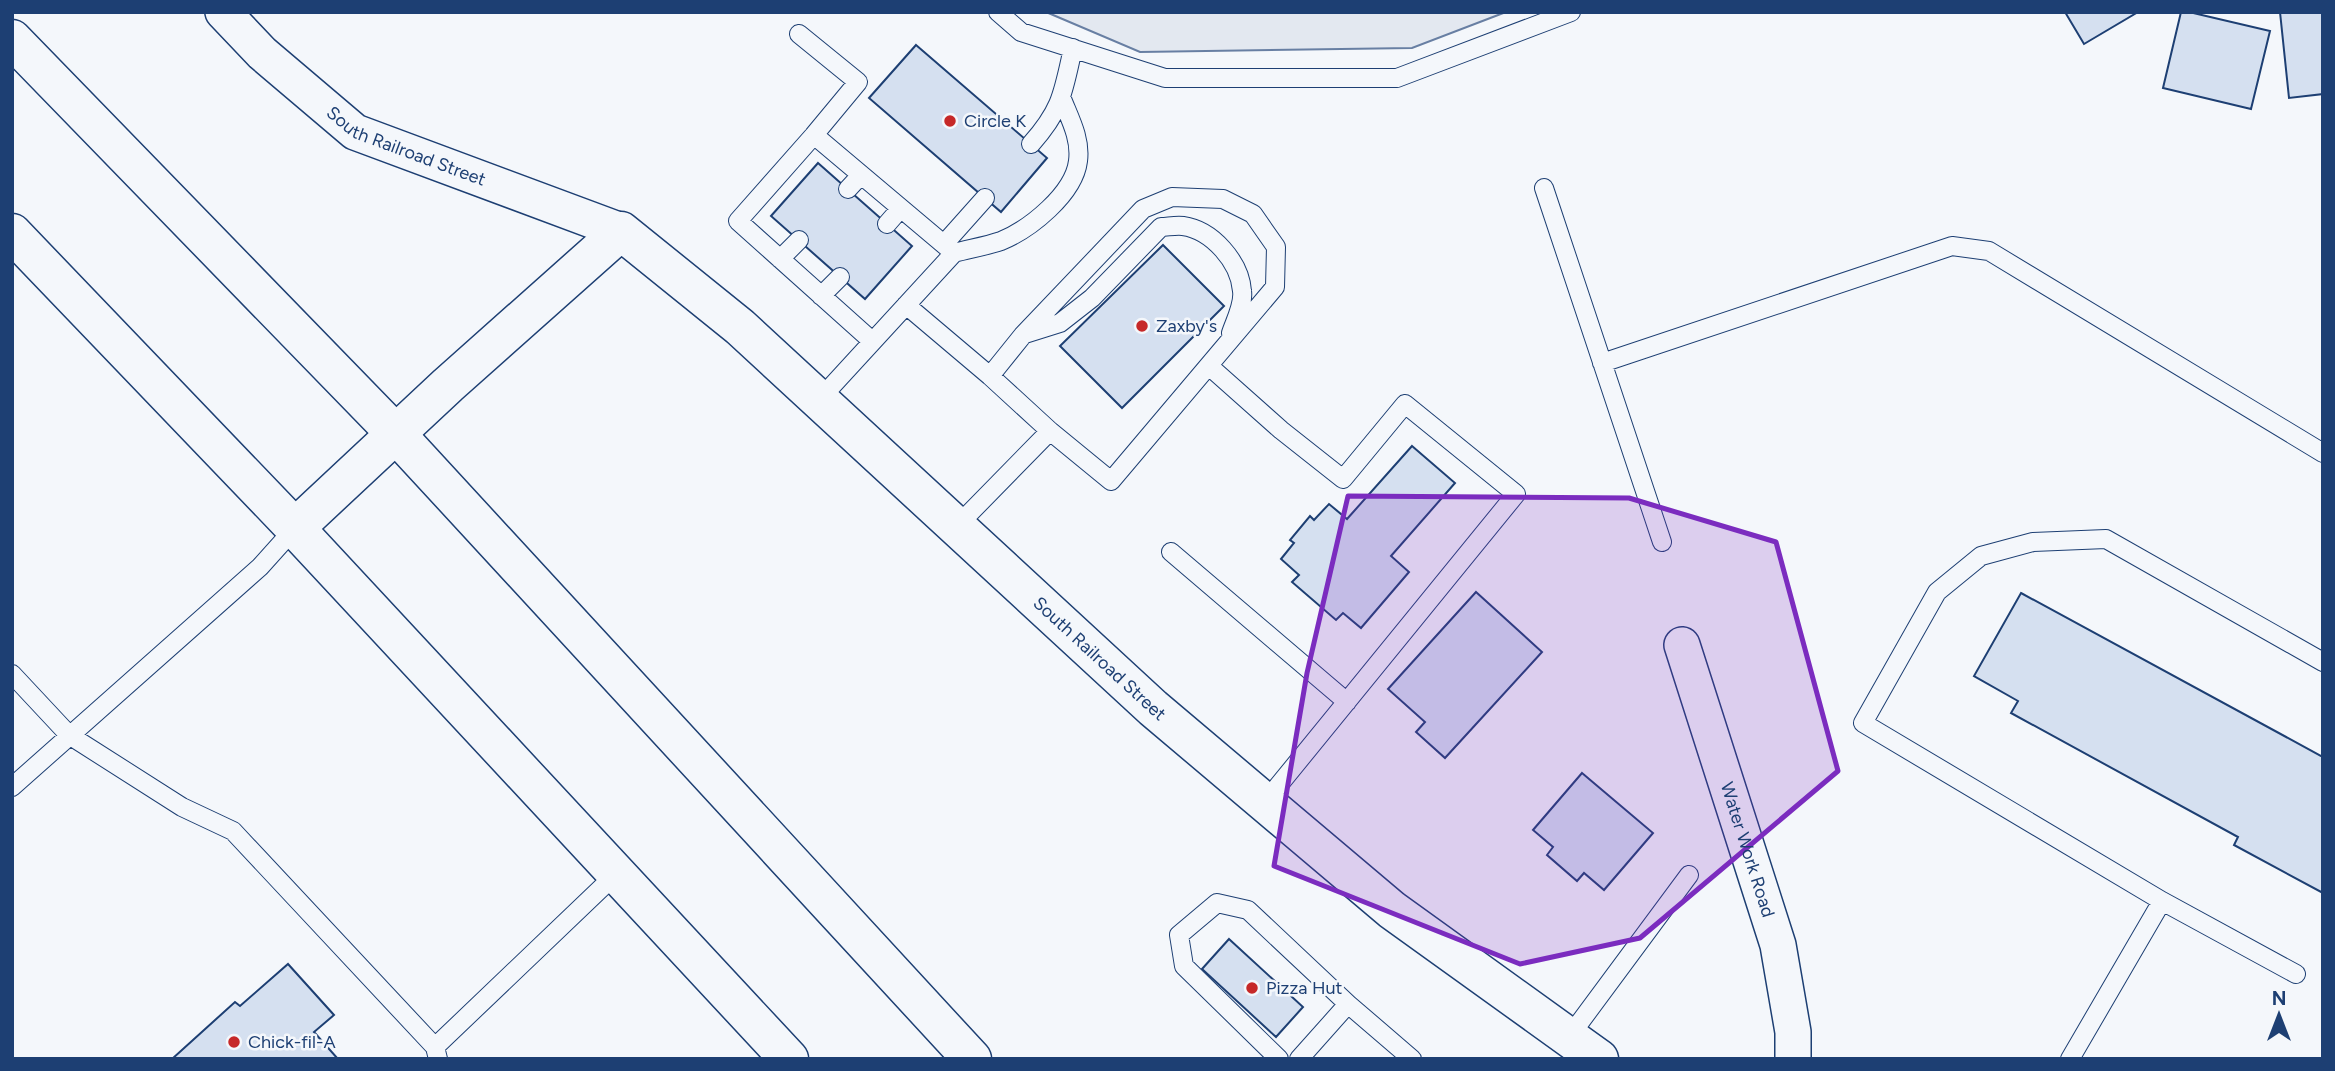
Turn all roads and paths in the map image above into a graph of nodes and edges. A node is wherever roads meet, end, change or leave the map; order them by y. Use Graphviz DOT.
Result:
graph roads {
  1 [pos="223,12"];
  2 [pos="998,12"];
  3 [pos="1571,12"];
  4 [pos="799,34"];
  5 [pos="12,39"];
  6 [pos="1073,48"];
  7 [pos="1062,99"];
  8 [pos="814,135"];
  9 [pos="1031,144"];
  10 [pos="861,175"];
  11 [pos="1544,188"];
  12 [pos="848,189"];
  13 [pos="985,198"];
  14 [pos="901,209"];
  15 [pos="887,224"];
  16 [pos="621,232"];
  17 [pos="12,233"];
  18 [pos="799,240"];
  19 [pos="949,249"];
  20 [pos="780,259"];
  21 [pos="840,277"];
  22 [pos="821,296"];
  23 [pos="906,305"];
  24 [pos="1023,335"];
  25 [pos="1230,340"];
  26 [pos="872,341"];
  27 [pos="1602,363"];
  28 [pos="1209,366"];
  29 [pos="990,376"];
  30 [pos="819,400"];
  31 [pos="1050,431"];
  32 [pos="396,434"];
  33 [pos="2323,453"];
  34 [pos="957,527"];
  35 [pos="295,528"];
  36 [pos="1662,542"];
  37 [pos="1171,552"];
  38 [pos="1682,645"];
  39 [pos="2323,662"];
  40 [pos="12,674"];
  41 [pos="1348,702"];
  42 [pos="69,736"];
  43 [pos="12,787"];
  44 [pos="1265,802"];
  45 [pos="615,874"];
  46 [pos="1689,875"];
  47 [pos="2162,901"];
  48 [pos="2296,974"];
  49 [pos="1348,1004"];
  50 [pos="1584,1048"];
  51 [pos="436,1053"];
  52 [pos="789,1059"];
  53 [pos="972,1059"];
  54 [pos="1279,1059"];
  55 [pos="1299,1059"];
  56 [pos="1412,1059"];
  57 [pos="1793,1059"];
  58 [pos="2070,1059"];
  1 -- 16 [label="street, South Railroad Street"];
  2 -- 6 [label="lane"];
  3 -- 6 [label="lane"];
  4 -- 8 [label="lane"];
  5 -- 32 [label="main road"];
  6 -- 7 [label="lane"];
  7 -- 9 [label="lane"];
  7 -- 19 [label="lane"];
  8 -- 10 [label="lane"];
  8 -- 20 [label="lane"];
  10 -- 12 [label="lane"];
  10 -- 14 [label="lane"];
  11 -- 27 [label="lane"];
  13 -- 19 [label="lane"];
  14 -- 15 [label="lane"];
  14 -- 19 [label="lane"];
  16 -- 30 [label="main road, South Railroad Street"];
  16 -- 32 [label="main road"];
  17 -- 35 [label="main road"];
  18 -- 20 [label="lane"];
  19 -- 23 [label="lane"];
  20 -- 22 [label="lane"];
  21 -- 22 [label="lane"];
  22 -- 26 [label="lane"];
  23 -- 26 [label="lane"];
  23 -- 29 [label="lane"];
  24 -- 25 [label="lane"];
  24 -- 25 [label="lane"];
  24 -- 29 [label="lane"];
  25 -- 28 [label="lane"];
  26 -- 30 [label="lane"];
  27 -- 33 [label="lane"];
  27 -- 36 [label="lane"];
  28 -- 31 [label="lane"];
  28 -- 41 [label="lane"];
  29 -- 31 [label="lane"];
  30 -- 34 [label="main road, South Railroad Street"];
  31 -- 34 [label="lane"];
  32 -- 35 [label="main road"];
  32 -- 53 [label="main road"];
  34 -- 44 [label="main road, South Railroad Street"];
  35 -- 42 [label="lane"];
  35 -- 45 [label="main road"];
  37 -- 41 [label="lane"];
  38 -- 57 [label="street, Water Work Road"];
  39 -- 47 [label="lane"];
  40 -- 42 [label="lane"];
  41 -- 44 [label="lane"];
  42 -- 43 [label="lane"];
  42 -- 51 [label="lane"];
  44 -- 50 [label="main road, South Railroad Street"];
  45 -- 51 [label="lane"];
  45 -- 52 [label="main road"];
  46 -- 50 [label="lane"];
  47 -- 48 [label="lane"];
  47 -- 58 [label="lane"];
  49 -- 54 [label="lane"];
  49 -- 55 [label="lane"];
  49 -- 56 [label="lane"];
}
